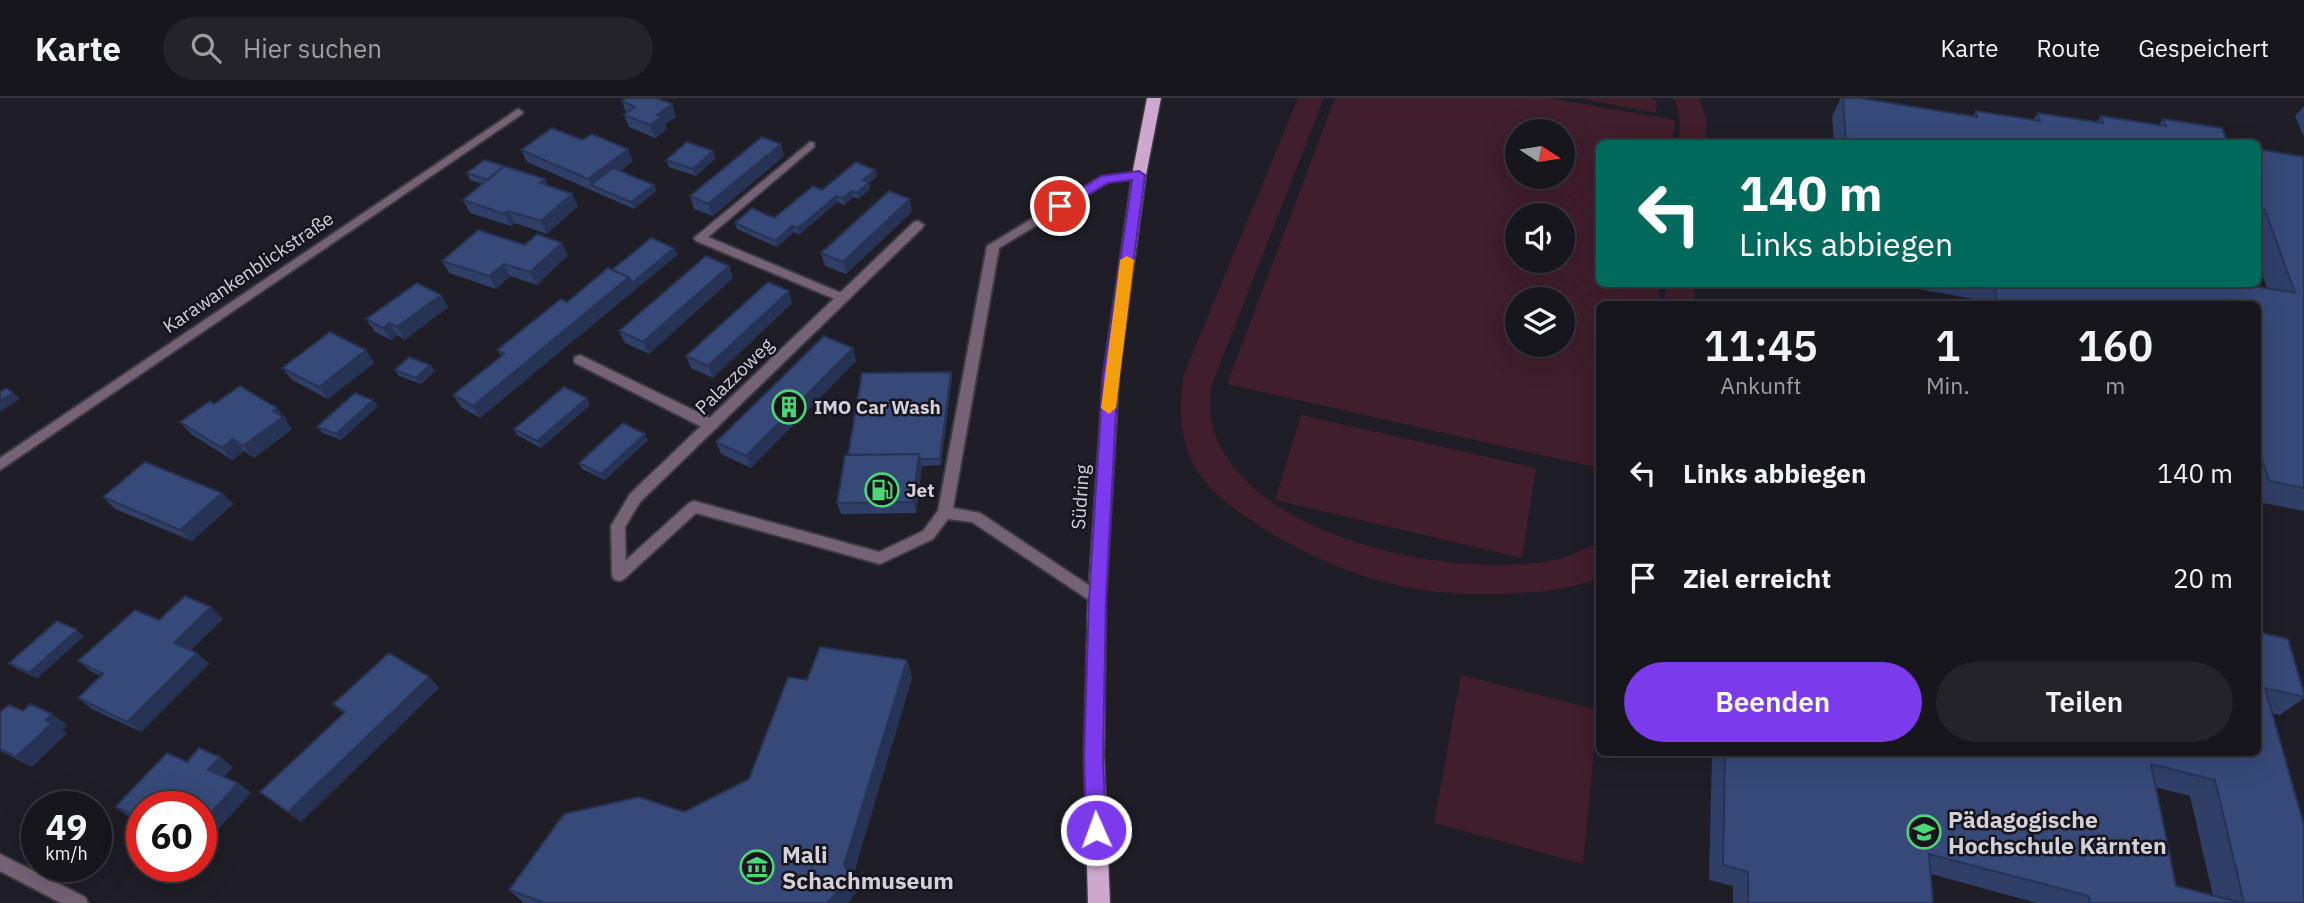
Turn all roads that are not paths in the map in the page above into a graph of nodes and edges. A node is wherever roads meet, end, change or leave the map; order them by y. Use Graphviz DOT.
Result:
graph roads {
  1 [pos="1154,98"];
  2 [pos="518,112"];
  3 [pos="810,145"];
  4 [pos="1139,175"];
  5 [pos="918,225"];
  6 [pos="842,298"];
  7 [pos="580,360"];
  8 [pos="711,425"];
  9 [pos="0,465"];
  10 [pos="944,513"];
  11 [pos="1097,598"];
  12 [pos="0,862"];
  13 [pos="79,903"];
  14 [pos="1098,903"];
  1 -- 4 [label="main road, Südring"];
  2 -- 9 [label="street, Karawankenblickstraße"];
  3 -- 6 [label="street"];
  4 -- 10 [label="street"];
  4 -- 11 [label="main road, Südring"];
  5 -- 6 [label="street, Palazzoweg"];
  6 -- 8 [label="street, Palazzoweg"];
  7 -- 8 [label="street"];
  8 -- 10 [label="street, Palazzoweg"];
  10 -- 11 [label="street"];
  11 -- 14 [label="main road, Südring"];
  12 -- 13 [label="street"];
}
